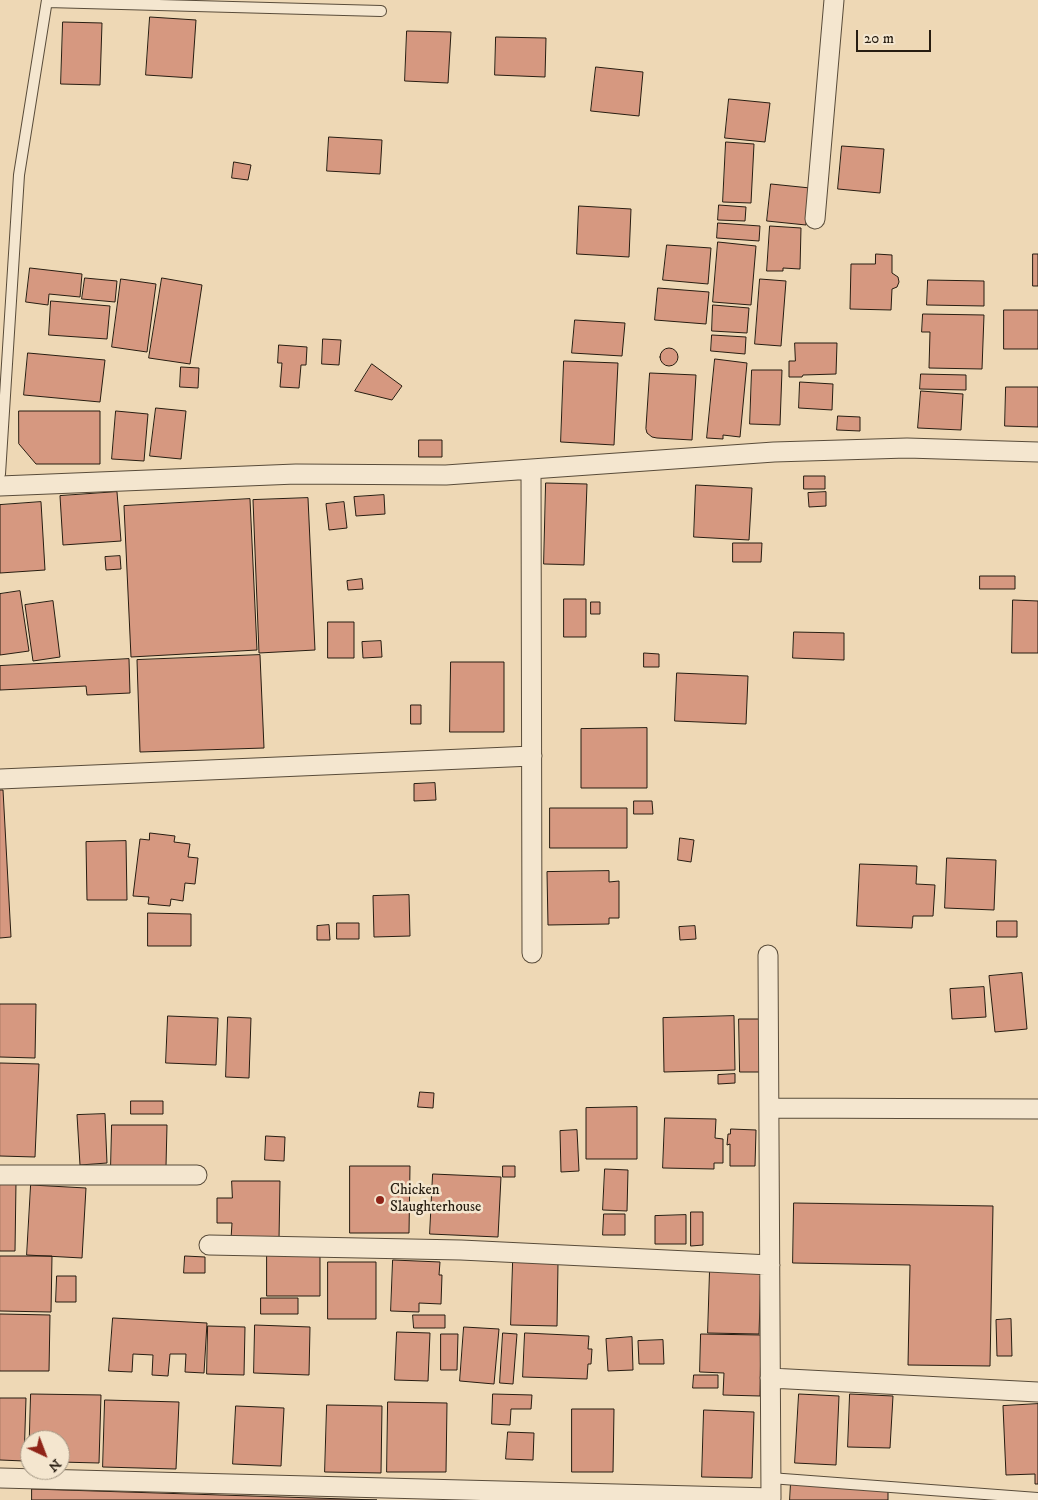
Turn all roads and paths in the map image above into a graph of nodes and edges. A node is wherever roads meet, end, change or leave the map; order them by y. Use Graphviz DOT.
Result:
graph roads {
  1 [pos="834,0"];
  2 [pos="47,1"];
  3 [pos="381,11"];
  4 [pos="815,219"];
  5 [pos="1038,452"];
  6 [pos="531,469"];
  7 [pos="0,474"];
  8 [pos="0,486"];
  9 [pos="532,756"];
  10 [pos="0,779"];
  11 [pos="532,953"];
  12 [pos="768,955"];
  13 [pos="769,1108"];
  14 [pos="1038,1109"];
  15 [pos="197,1175"];
  16 [pos="0,1176"];
  17 [pos="209,1245"];
  18 [pos="770,1265"];
  19 [pos="770,1378"];
  20 [pos="1038,1392"];
  21 [pos="0,1478"];
  22 [pos="770,1478"];
  23 [pos="1038,1498"];
  24 [pos="771,1499"];
  1 -- 4 [label="street"];
  2 -- 3 [label="lane"];
  2 -- 7 [label="lane"];
  5 -- 6 [label="street"];
  6 -- 8 [label="street"];
  6 -- 9 [label="street"];
  9 -- 10 [label="street"];
  9 -- 11 [label="street"];
  12 -- 13 [label="street"];
  13 -- 14 [label="street"];
  13 -- 18 [label="street"];
  15 -- 16 [label="street"];
  17 -- 18 [label="street"];
  18 -- 19 [label="street"];
  19 -- 20 [label="street"];
  19 -- 22 [label="street"];
  21 -- 24 [label="street"];
  22 -- 23 [label="lane"];
  22 -- 24 [label="street"];
}
